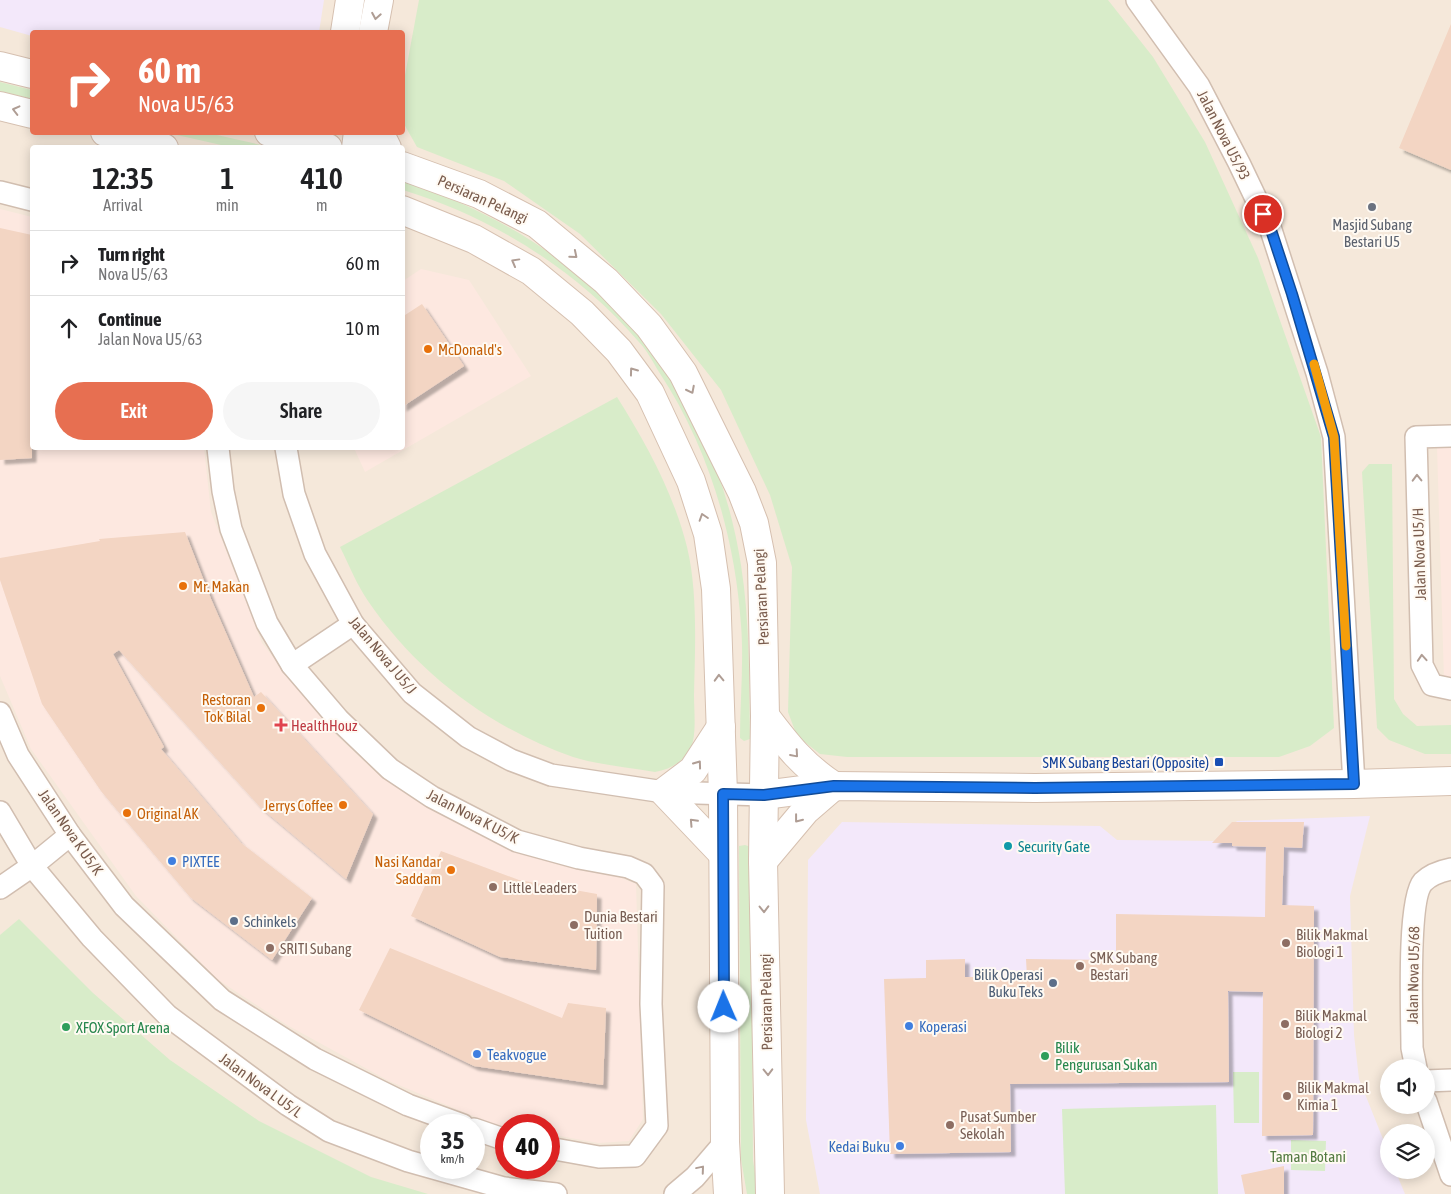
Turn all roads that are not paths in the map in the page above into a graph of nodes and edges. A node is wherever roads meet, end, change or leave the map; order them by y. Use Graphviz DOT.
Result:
graph roads {
  1 [pos="350,0"];
  2 [pos="379,0"];
  3 [pos="1137,0"];
  4 [pos="345,30"];
  5 [pos="374,30"];
  6 [pos="0,66"];
  7 [pos="30,74"];
  8 [pos="0,106"];
  9 [pos="30,114"];
  10 [pos="116,135"];
  11 [pos="284,135"];
  12 [pos="153,145"];
  13 [pos="319,145"];
  14 [pos="405,167"];
  15 [pos="0,192"];
  16 [pos="30,200"];
  17 [pos="407,214"];
  18 [pos="1451,436"];
  19 [pos="218,450"];
  20 [pos="286,450"];
  21 [pos="353,624"];
  22 [pos="292,665"];
  23 [pos="1451,689"];
  24 [pos="0,713"];
  25 [pos="765,716"];
  26 [pos="721,727"];
  27 [pos="1451,781"];
  28 [pos="1354,784"];
  29 [pos="834,786"];
  30 [pos="664,792"];
  31 [pos="723,794"];
  32 [pos="764,795"];
  33 [pos="0,812"];
  34 [pos="70,835"];
  35 [pos="722,853"];
  36 [pos="763,861"];
  37 [pos="32,866"];
  38 [pos="1451,869"];
  39 [pos="0,888"];
  40 [pos="1414,1059"];
  41 [pos="1451,1080"];
  42 [pos="1435,1081"];
  43 [pos="433,1114"];
  44 [pos="1430,1114"];
  45 [pos="724,1142"];
  46 [pos="560,1150"];
  47 [pos="1451,1175"];
  48 [pos="556,1194"];
  49 [pos="675,1194"];
  50 [pos="728,1194"];
  51 [pos="770,1194"];
  1 -- 4 [label="street"];
  2 -- 5 [label="street, one-way"];
  3 -- 28 [label="street, Jalan Nova U5/93"];
  6 -- 7 [label="street"];
  9 -- 8 [label="street, one-way"];
  10 -- 12 [label="street"];
  11 -- 13 [label="street"];
  14 -- 25 [label="street, Persiaran Pelangi, one-way"];
  15 -- 16 [label="street"];
  26 -- 17 [label="street, one-way"];
  23 -- 18 [label="street, Jalan Nova U5/H, one-way"];
  19 -- 22 [label="street, Jalan Nova K U5/K"];
  20 -- 21 [label="street, Jalan Nova J U5/J"];
  21 -- 22 [label="street"];
  21 -- 30 [label="street, Jalan Nova J U5/J"];
  22 -- 46 [label="street, Jalan Nova K U5/K"];
  24 -- 34 [label="street, Jalan Nova K U5/K"];
  25 -- 29 [label="street, one-way"];
  25 -- 32 [label="street, Persiaran Pelangi"];
  30 -- 26 [label="street, one-way"];
  26 -- 31 [label="street"];
  27 -- 28 [label="street"];
  28 -- 29 [label="street"];
  29 -- 32 [label="street"];
  29 -- 36 [label="street, one-way"];
  30 -- 31 [label="street, Jalan Nova J U5/J"];
  35 -- 30 [label="street, one-way"];
  31 -- 32 [label="street, Jalan Nova J U5/J"];
  31 -- 35 [label="street"];
  32 -- 36 [label="street, Persiaran Pelangi"];
  33 -- 37 [label="street, Jalan Nova L U5/L"];
  34 -- 37 [label="street"];
  34 -- 43 [label="street, Jalan Nova K U5/K"];
  35 -- 45 [label="street"];
  36 -- 51 [label="street, Persiaran Pelangi, one-way"];
  37 -- 39 [label="street"];
  37 -- 48 [label="street, Jalan Nova L U5/L"];
  38 -- 40 [label="street, Jalan Nova U5/68"];
  41 -- 42 [label="street"];
  44 -- 47 [label="street"];
  49 -- 45 [label="street, one-way"];
  45 -- 50 [label="street"];
}
